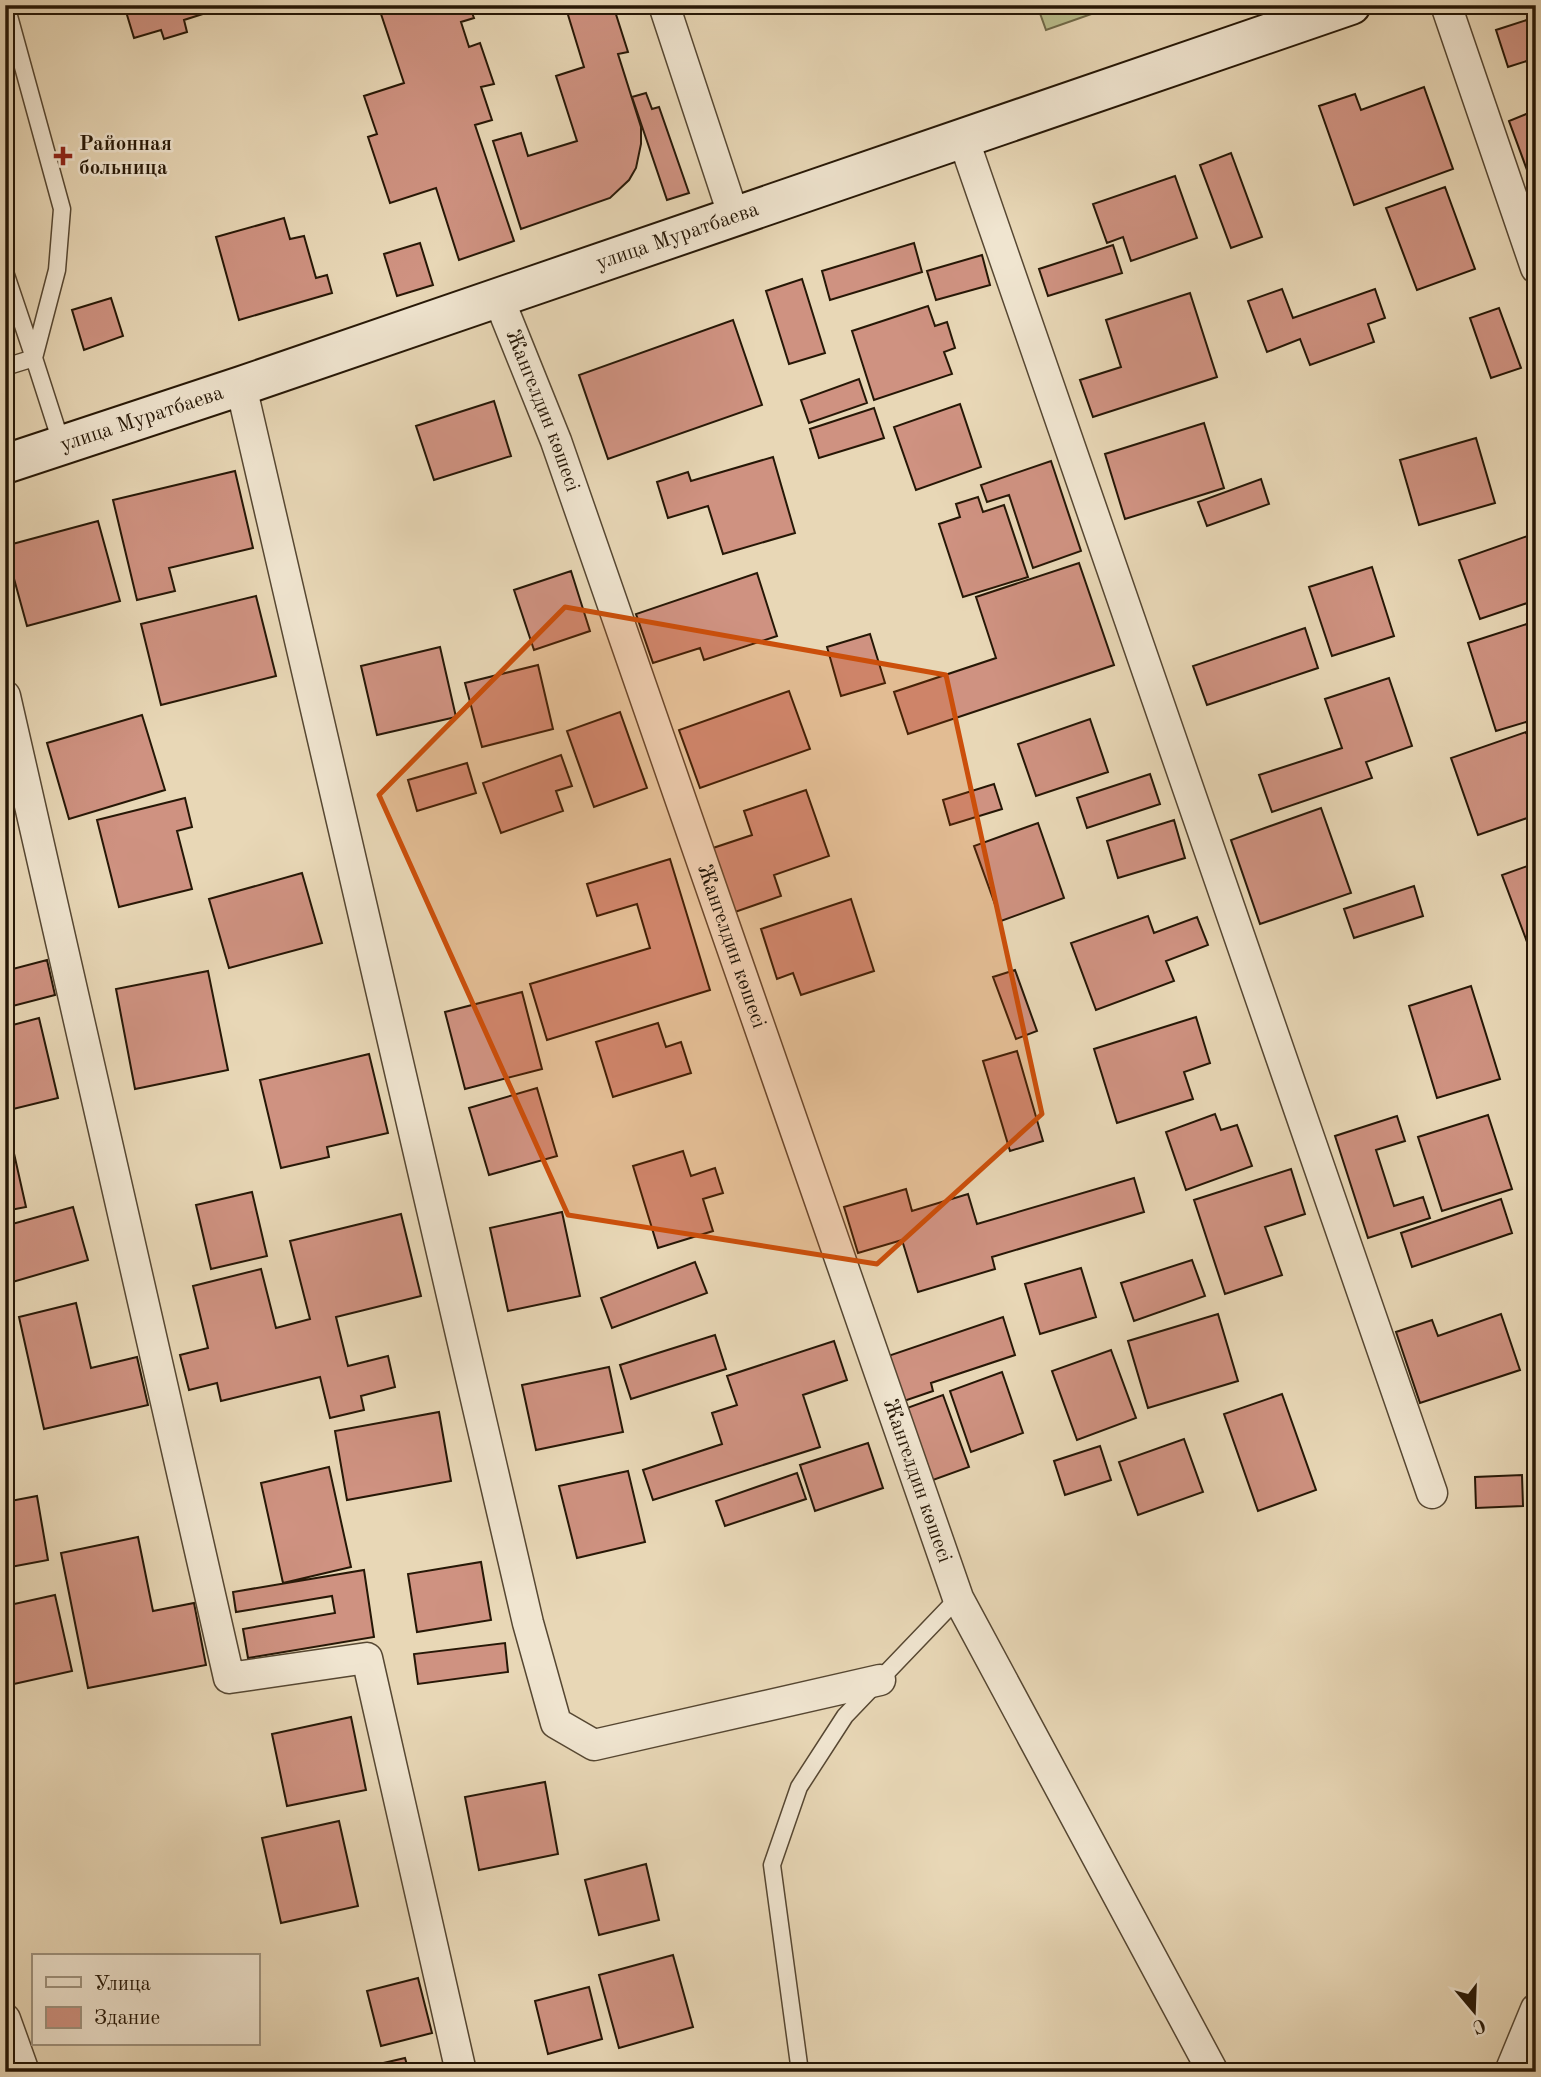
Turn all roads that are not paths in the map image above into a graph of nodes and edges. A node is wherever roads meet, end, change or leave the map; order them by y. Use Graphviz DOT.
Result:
graph roads {
  1 [pos="6,5"];
  2 [pos="664,5"];
  3 [pos="1351,5"];
  4 [pos="1446,5"];
  5 [pos="963,138"];
  6 [pos="734,217"];
  7 [pos="1536,268"];
  8 [pos="5,272"];
  9 [pos="498,297"];
  10 [pos="34,358"];
  11 [pos="5,367"];
  12 [pos="241,386"];
  13 [pos="62,445"];
  14 [pos="5,464"];
  15 [pos="5,696"];
  16 [pos="1432,1493"];
  17 [pos="958,1598"];
  18 [pos="880,1680"];
  19 [pos="1536,2009"];
  20 [pos="5,2019"];
  21 [pos="24,2072"];
  22 [pos="461,2072"];
  23 [pos="800,2072"];
  24 [pos="1213,2072"];
  25 [pos="1510,2072"];
  1 -- 10 [label="lane"];
  2 -- 6 [label="street"];
  3 -- 5 [label="street, улица Муратбаева"];
  4 -- 7 [label="street"];
  5 -- 6 [label="street, улица Муратбаева"];
  5 -- 16 [label="street"];
  6 -- 9 [label="street, улица Муратбаева"];
  8 -- 10 [label="lane"];
  9 -- 12 [label="street, улица Муратбаева"];
  9 -- 17 [label="street, Жангелдин көшесі"];
  10 -- 11 [label="lane"];
  10 -- 13 [label="lane"];
  12 -- 13 [label="street, улица Муратбаева"];
  12 -- 18 [label="street"];
  13 -- 14 [label="street, улица Муратбаева"];
  15 -- 22 [label="street"];
  17 -- 18 [label="lane"];
  17 -- 24 [label="street, Жангелдин көшесі"];
  18 -- 23 [label="lane"];
  19 -- 25 [label="street"];
  20 -- 21 [label="street"];
}
